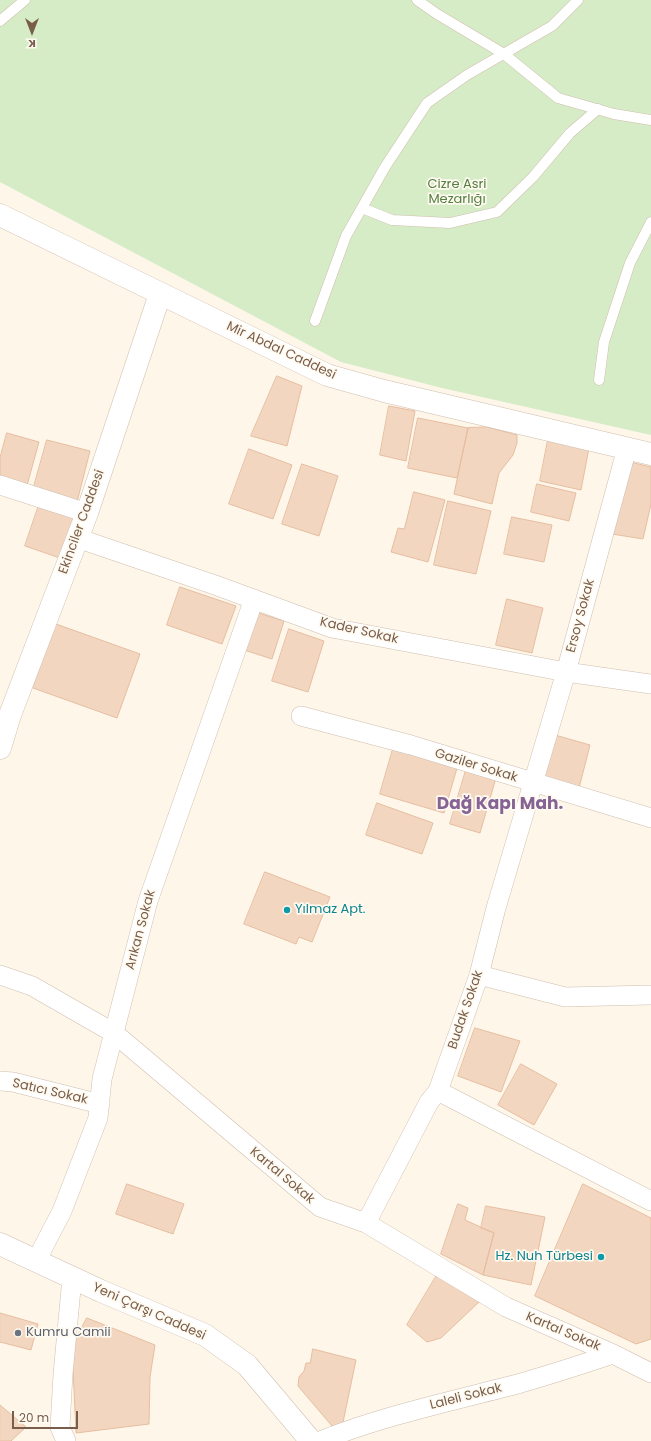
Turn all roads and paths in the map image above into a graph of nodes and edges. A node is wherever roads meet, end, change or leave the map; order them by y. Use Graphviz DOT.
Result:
graph roads {
  1 [pos="24,0"];
  2 [pos="418,0"];
  3 [pos="578,0"];
  4 [pos="0,21"];
  5 [pos="504,54"];
  6 [pos="598,109"];
  7 [pos="651,120"];
  8 [pos="362,208"];
  9 [pos="0,214"];
  10 [pos="651,222"];
  11 [pos="160,294"];
  12 [pos="315,321"];
  13 [pos="599,380"];
  14 [pos="627,448"];
  15 [pos="651,454"];
  16 [pos="0,485"];
  17 [pos="87,513"];
  18 [pos="77,538"];
  19 [pos="254,599"];
  20 [pos="566,672"];
  21 [pos="651,684"];
  22 [pos="301,716"];
  23 [pos="0,748"];
  24 [pos="533,784"];
  25 [pos="651,818"];
  26 [pos="479,975"];
  27 [pos="0,976"];
  28 [pos="651,995"];
  29 [pos="114,1033"];
  30 [pos="0,1081"];
  31 [pos="438,1091"];
  32 [pos="100,1104"];
  33 [pos="651,1201"];
  34 [pos="366,1223"];
  35 [pos="0,1244"];
  36 [pos="36,1261"];
  37 [pos="72,1278"];
  38 [pos="614,1354"];
  39 [pos="651,1373"];
  40 [pos="66,1441"];
  41 [pos="311,1441"];
  42 [pos="320,1441"];
  1 -- 4 [label="lane"];
  2 -- 5 [label="lane"];
  3 -- 5 [label="lane"];
  5 -- 6 [label="lane"];
  5 -- 8 [label="lane"];
  6 -- 7 [label="lane"];
  6 -- 8 [label="lane"];
  8 -- 12 [label="lane"];
  9 -- 11 [label="street, Mir Abdal Caddesi"];
  10 -- 13 [label="lane"];
  11 -- 14 [label="street, Mir Abdal Caddesi"];
  11 -- 17 [label="street, Ekinciler Caddesi"];
  14 -- 15 [label="street, Mir Abdal Caddesi"];
  14 -- 20 [label="street, Ersoy Sokak"];
  16 -- 17 [label="street"];
  17 -- 18 [label="street, Ekinciler Caddesi"];
  18 -- 19 [label="street, Kader Sokak"];
  18 -- 23 [label="street, Ekinciler Caddesi"];
  19 -- 20 [label="street, Kader Sokak"];
  19 -- 29 [label="street, Arıkan Sokak"];
  20 -- 21 [label="street, Kader Sokak"];
  20 -- 24 [label="street, Ersoy Sokak"];
  22 -- 24 [label="street, Gaziler Sokak"];
  24 -- 25 [label="street, Gaziler Sokak"];
  24 -- 26 [label="street, Budak Sokak"];
  26 -- 28 [label="street"];
  26 -- 31 [label="street, Budak Sokak"];
  27 -- 29 [label="street, Kartal Sokak"];
  29 -- 32 [label="street, Arıkan Sokak"];
  29 -- 34 [label="street, Kartal Sokak"];
  30 -- 32 [label="street, Satıcı Sokak"];
  31 -- 33 [label="street"];
  31 -- 34 [label="street, Budak Sokak"];
  32 -- 36 [label="street, Arıkan Sokak"];
  34 -- 38 [label="street, Kartal Sokak"];
  35 -- 36 [label="street, Yeni Çarşı Caddesi"];
  36 -- 37 [label="street, Yeni Çarşı Caddesi"];
  37 -- 40 [label="street"];
  37 -- 41 [label="street, Yeni Çarşı Caddesi"];
  38 -- 39 [label="street, Kartal Sokak"];
  38 -- 42 [label="street, Laleli Sokak"];
}
